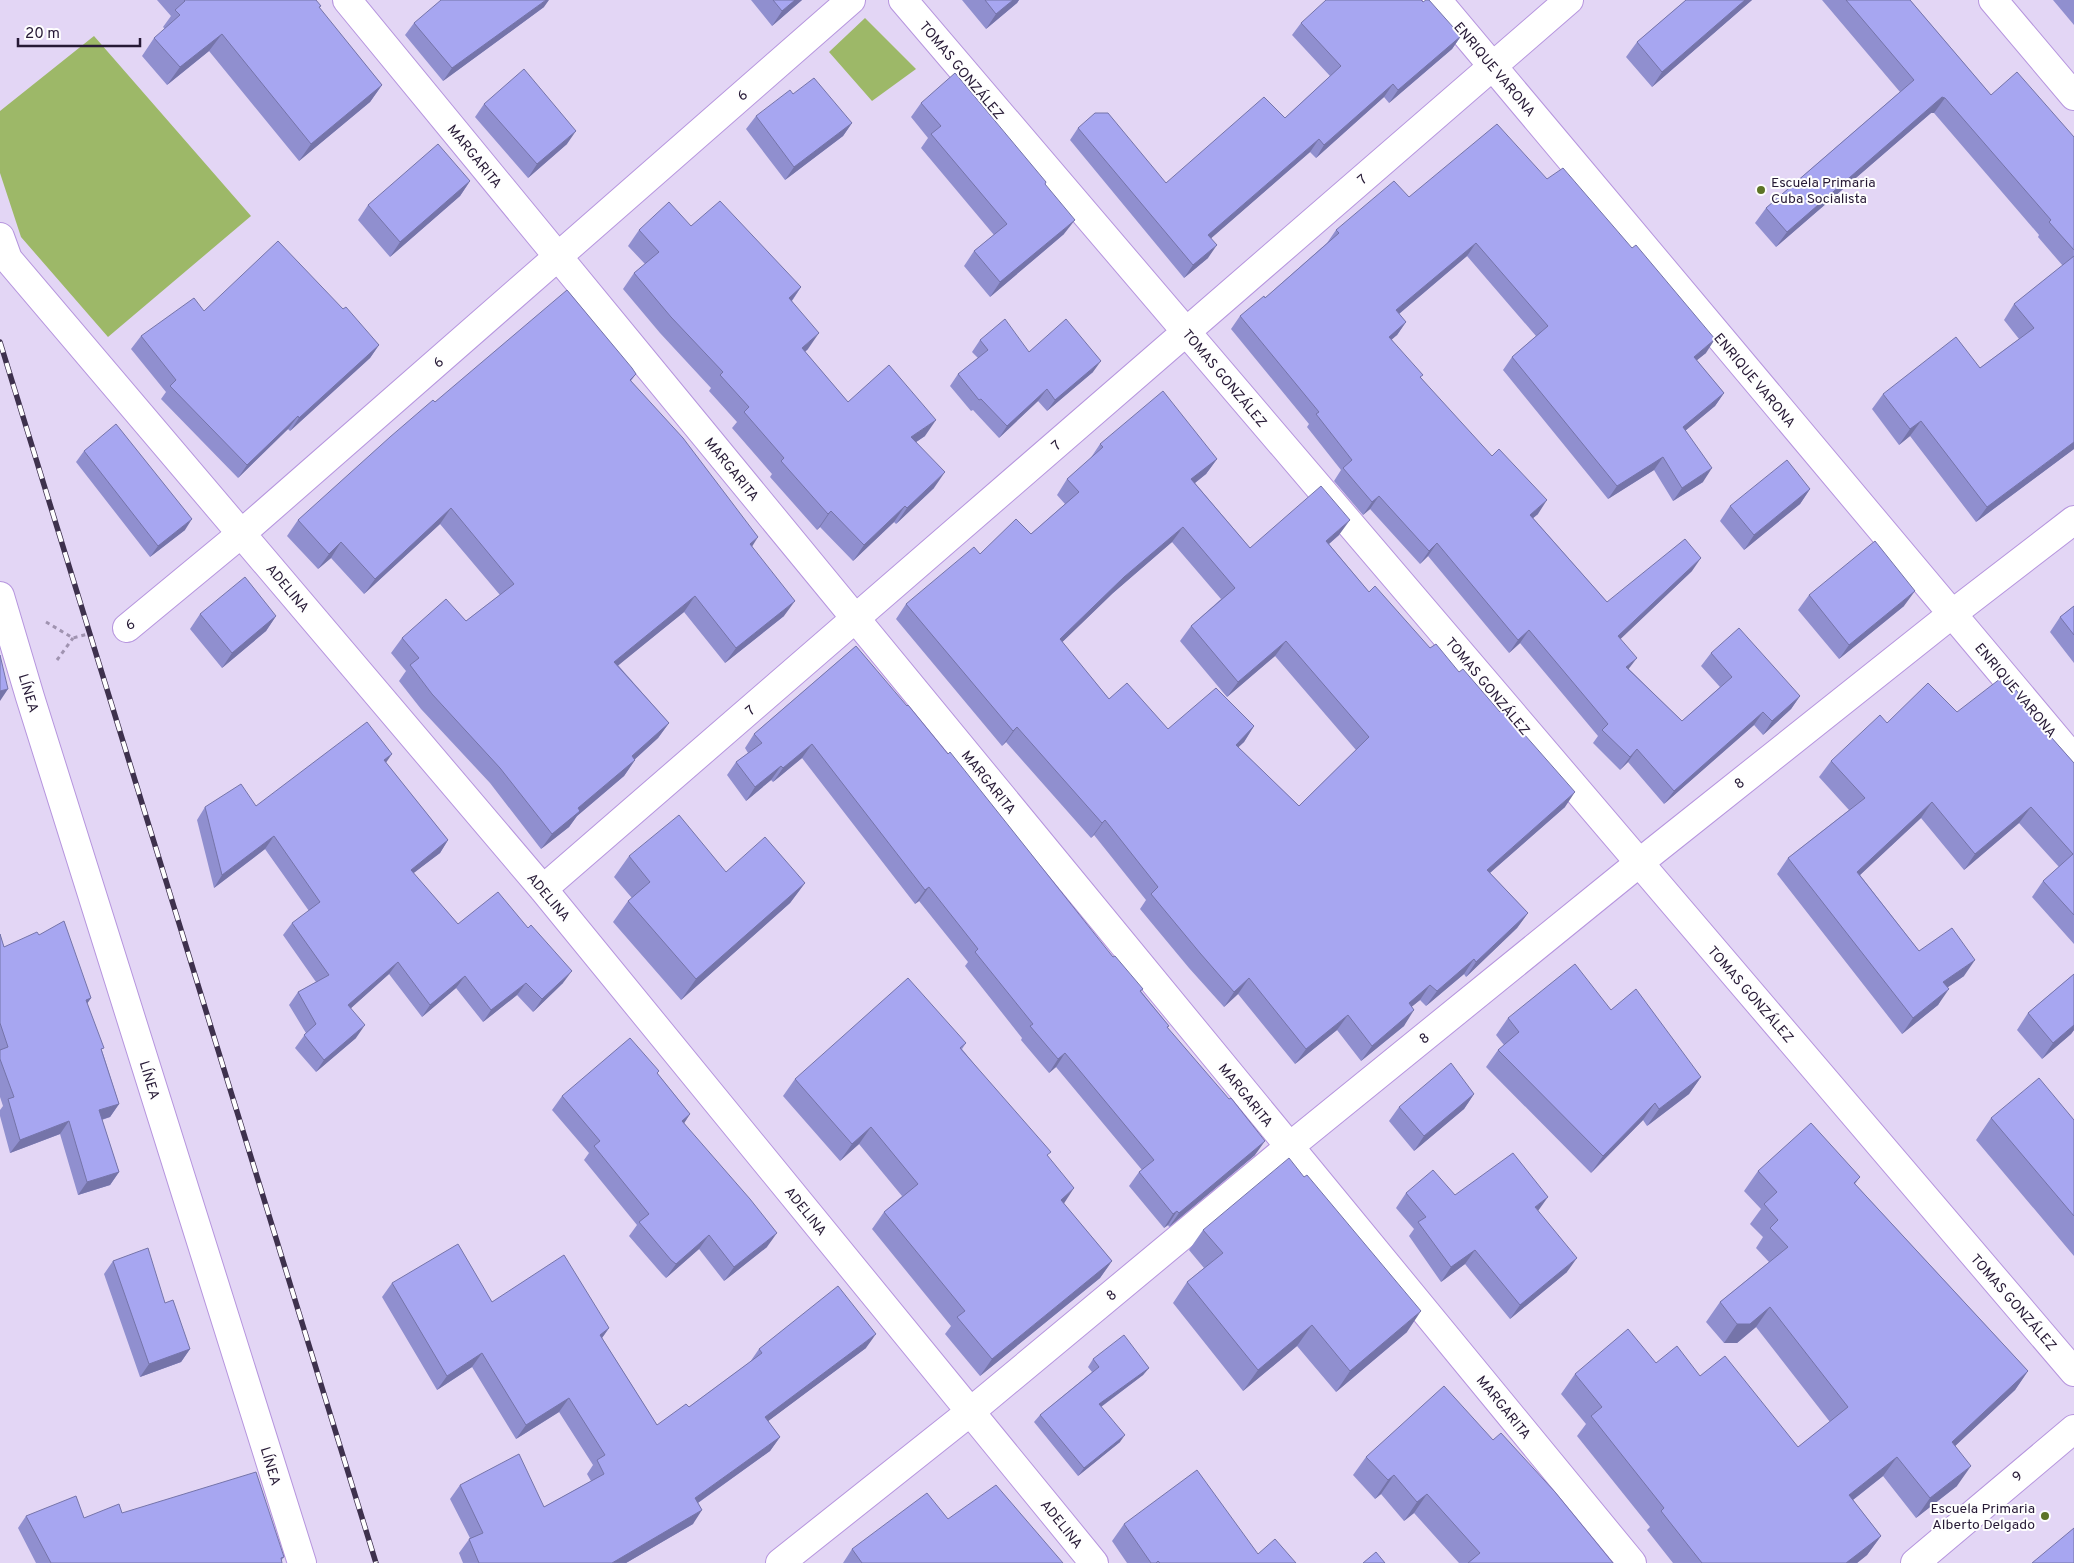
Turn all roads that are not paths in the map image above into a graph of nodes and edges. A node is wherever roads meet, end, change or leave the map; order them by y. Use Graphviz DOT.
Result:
graph roads {
  1 [pos="347,0"];
  2 [pos="850,0"];
  3 [pos="903,0"];
  4 [pos="1437,0"];
  5 [pos="1569,0"];
  6 [pos="1993,0"];
  7 [pos="1493,66"];
  8 [pos="2074,96"];
  9 [pos="0,237"];
  10 [pos="558,256"];
  11 [pos="1186,332"];
  12 [pos="2074,520"];
  13 [pos="242,533"];
  14 [pos="0,596"];
  15 [pos="1952,614"];
  16 [pos="856,619"];
  17 [pos="127,628"];
  18 [pos="2074,759"];
  19 [pos="1639,863"];
  20 [pos="543,889"];
  21 [pos="1289,1147"];
  22 [pos="2074,1372"];
  23 [pos="970,1412"];
  24 [pos="2074,1428"];
  25 [pos="302,1563"];
  26 [pos="780,1563"];
  27 [pos="1094,1563"];
  28 [pos="1632,1563"];
  29 [pos="1915,1563"];
  1 -- 10 [label="street, MARGARITA"];
  2 -- 10 [label="street, 6"];
  3 -- 11 [label="street, TOMAS GONZÁLEZ"];
  4 -- 7 [label="street, ENRIQUE VARONA"];
  5 -- 7 [label="street, 7"];
  6 -- 8 [label="street"];
  7 -- 11 [label="street, 7"];
  7 -- 15 [label="street, ENRIQUE VARONA"];
  9 -- 13 [label="street, ADELINA"];
  10 -- 13 [label="street, 6"];
  10 -- 16 [label="street, MARGARITA"];
  11 -- 16 [label="street, 7"];
  11 -- 19 [label="street, TOMAS GONZÁLEZ"];
  12 -- 15 [label="street, 8"];
  13 -- 17 [label="street, 6"];
  13 -- 20 [label="street, ADELINA"];
  14 -- 25 [label="street, LÍNEA"];
  15 -- 18 [label="street, ENRIQUE VARONA"];
  15 -- 19 [label="street, 8"];
  16 -- 20 [label="street, 7"];
  16 -- 21 [label="street, MARGARITA"];
  19 -- 21 [label="street, 8"];
  19 -- 22 [label="street, TOMAS GONZÁLEZ"];
  20 -- 23 [label="street, ADELINA"];
  21 -- 23 [label="street, 8"];
  21 -- 28 [label="street, MARGARITA"];
  23 -- 26 [label="street, 8"];
  23 -- 27 [label="street, ADELINA"];
  24 -- 29 [label="street, 9"];
}
